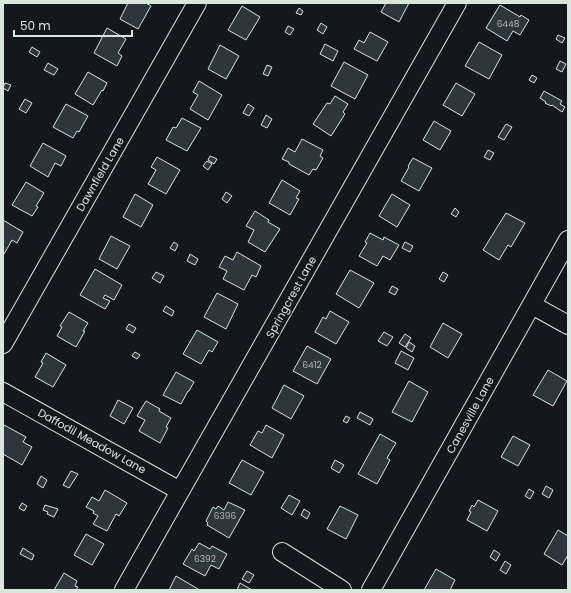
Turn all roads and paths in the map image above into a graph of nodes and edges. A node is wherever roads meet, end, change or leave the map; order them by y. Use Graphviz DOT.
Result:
graph roads {
  1 [pos="197,3"];
  2 [pos="457,3"];
  3 [pos="568,240"];
  4 [pos="532,305"];
  5 [pos="568,325"];
  6 [pos="3,344"];
  7 [pos="3,392"];
  8 [pos="180,491"];
  9 [pos="282,552"];
  10 [pos="124,590"];
  11 [pos="342,590"];
  12 [pos="371,590"];
  1 -- 6 [label="street, Dawnfield Lane"];
  2 -- 8 [label="street, Springcrest Lane"];
  3 -- 4 [label="street, Canesville Lane"];
  4 -- 5 [label="street"];
  4 -- 12 [label="street, Canesville Lane"];
  7 -- 8 [label="street, Daffodil Meadow Lane"];
  8 -- 10 [label="street, Springcrest Lane"];
  9 -- 11 [label="street"];
}
